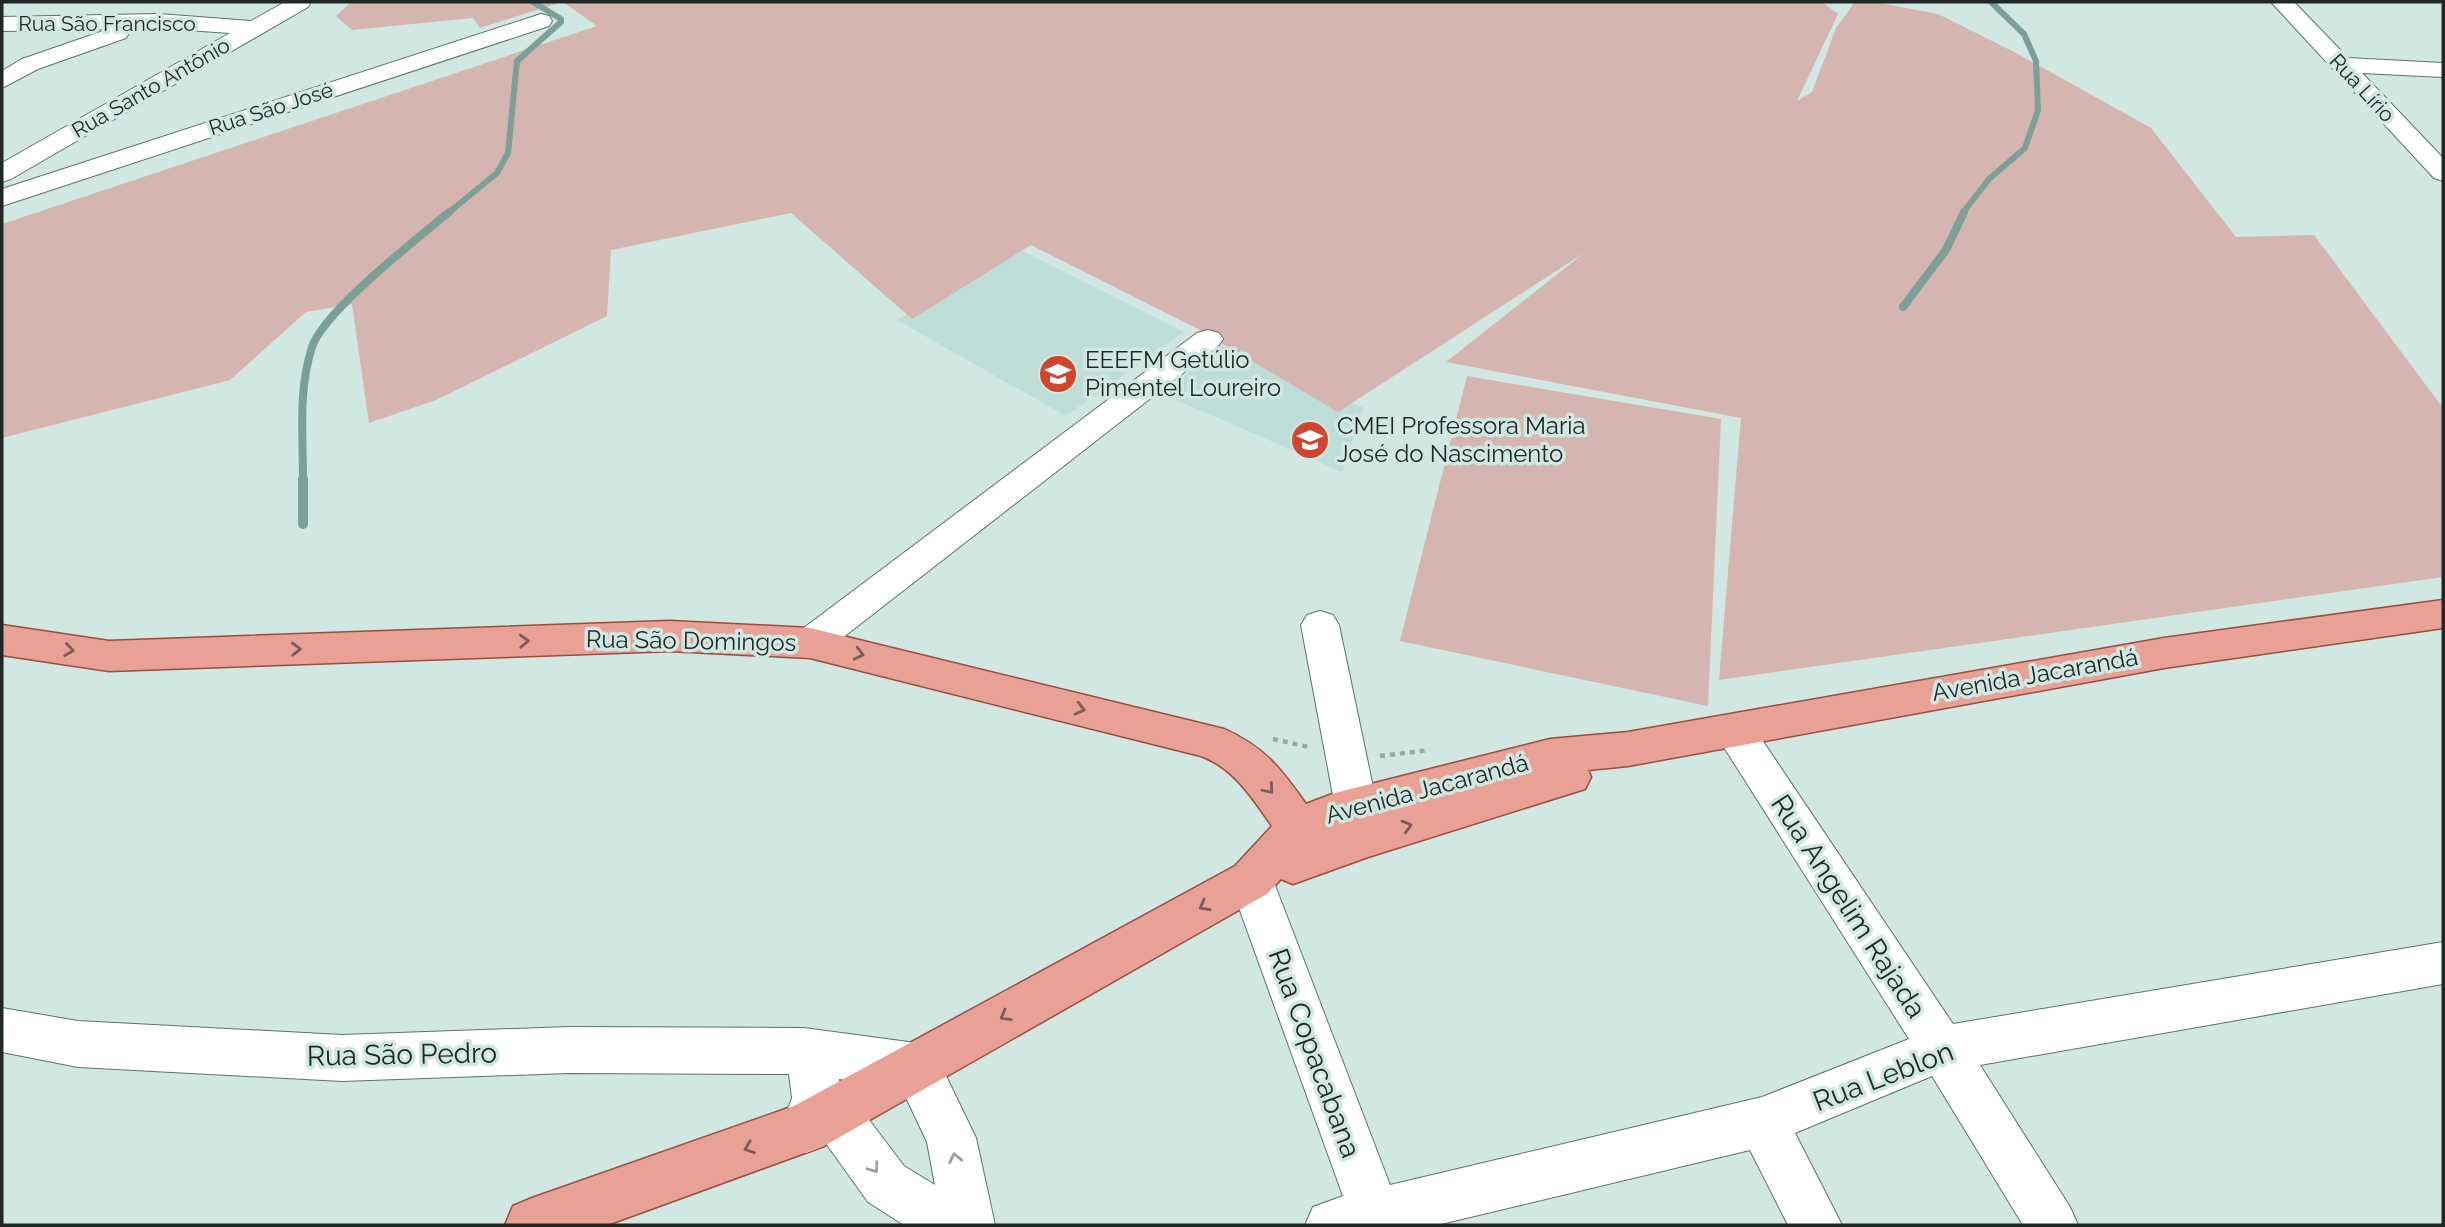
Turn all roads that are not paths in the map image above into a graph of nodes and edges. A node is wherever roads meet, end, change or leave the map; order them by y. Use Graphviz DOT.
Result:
graph roads {
  1 [pos="300,2"];
  2 [pos="2282,2"];
  3 [pos="159,21"];
  4 [pos="541,21"];
  5 [pos="2,24"];
  6 [pos="255,28"];
  7 [pos="2340,65"];
  8 [pos="2443,70"];
  9 [pos="2,81"];
  10 [pos="2439,164"];
  11 [pos="2,174"];
  12 [pos="2,198"];
  13 [pos="1208,339"];
  14 [pos="2443,614"];
  15 [pos="1320,625"];
  16 [pos="2,640"];
  17 [pos="810,643"];
  18 [pos="1734,730"];
  19 [pos="1362,822"];
  20 [pos="1307,842"];
  21 [pos="1251,880"];
  22 [pos="2443,963"];
  23 [pos="2,1030"];
  24 [pos="1942,1049"];
  25 [pos="804,1051"];
  26 [pos="916,1066"];
  27 [pos="820,1120"];
  28 [pos="1762,1122"];
  29 [pos="1362,1222"];
  30 [pos="531,1225"];
  31 [pos="951,1225"];
  32 [pos="969,1225"];
  33 [pos="1816,1225"];
  34 [pos="2052,1225"];
  1 -- 6 [label="street, Rua Santo Antônio"];
  2 -- 7 [label="street, Rua Lírio"];
  3 -- 5 [label="street, Rua São Francisco"];
  3 -- 6 [label="street, Rua São Francisco"];
  3 -- 9 [label="street"];
  4 -- 12 [label="street, Rua São José"];
  6 -- 11 [label="street, Rua Santo Antônio"];
  7 -- 8 [label="street"];
  7 -- 10 [label="street, Rua Lírio"];
  13 -- 17 [label="street"];
  14 -- 18 [label="main road, Avenida Jacarandá"];
  15 -- 19 [label="street"];
  16 -- 17 [label="main road, Rua São Domingos, one-way"];
  17 -- 20 [label="main road, Rua São Domingos, one-way"];
  18 -- 19 [label="main road, Avenida Jacarandá"];
  18 -- 24 [label="street, Rua Angelim Rajada"];
  19 -- 20 [label="main road, Avenida Jacarandá"];
  20 -- 21 [label="main road, Avenida Jacarandá"];
  21 -- 26 [label="main road, Avenida Jacarandá, one-way"];
  21 -- 29 [label="street, Rua Copacabana"];
  22 -- 24 [label="street, Rua Leblon"];
  23 -- 25 [label="street, Rua São Pedro"];
  24 -- 28 [label="street, Rua Leblon"];
  24 -- 34 [label="street, Rua Angelim Rajada"];
  25 -- 26 [label="street, Rua São Pedro"];
  25 -- 27 [label="street"];
  26 -- 27 [label="main road, Avenida Jacarandá"];
  32 -- 26 [label="street, one-way"];
  27 -- 30 [label="main road, Avenida Jacarandá, one-way"];
  27 -- 31 [label="street, one-way"];
  28 -- 29 [label="street, Rua Leblon"];
  28 -- 33 [label="street"];
}
